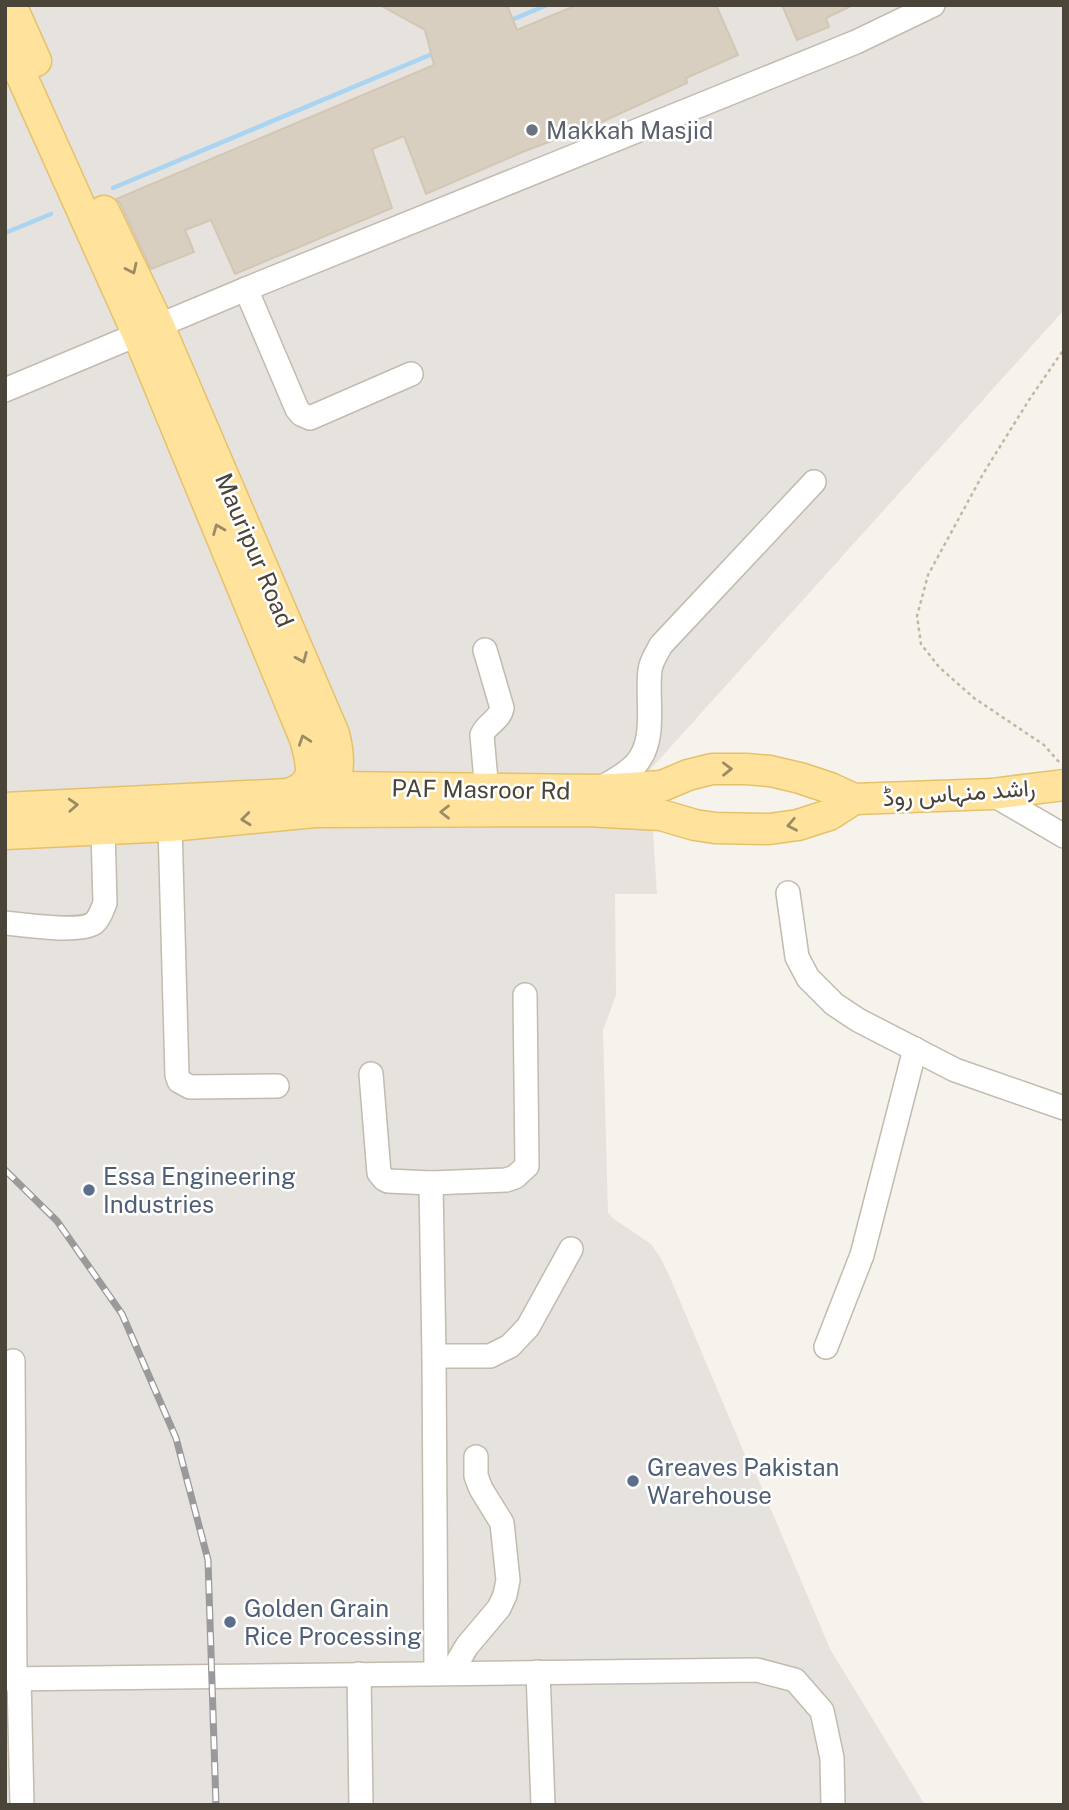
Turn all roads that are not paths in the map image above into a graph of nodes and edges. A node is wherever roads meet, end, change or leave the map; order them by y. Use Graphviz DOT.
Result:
graph roads {
  1 [pos="12,5"];
  2 [pos="933,5"];
  3 [pos="5,39"];
  4 [pos="89,200"];
  5 [pos="246,289"];
  6 [pos="148,330"];
  7 [pos="411,374"];
  8 [pos="5,390"];
  9 [pos="814,482"];
  10 [pos="485,650"];
  11 [pos="1062,774"];
  12 [pos="334,786"];
  13 [pos="596,790"];
  14 [pos="992,793"];
  15 [pos="854,799"];
  16 [pos="487,800"];
  17 [pos="307,801"];
  18 [pos="661,801"];
  19 [pos="5,808"];
  20 [pos="170,826"];
  21 [pos="103,830"];
  22 [pos="5,834"];
  23 [pos="1064,836"];
  24 [pos="788,893"];
  25 [pos="5,923"];
  26 [pos="525,995"];
  27 [pos="915,1049"];
  28 [pos="371,1074"];
  29 [pos="277,1086"];
  30 [pos="1064,1108"];
  31 [pos="431,1183"];
  32 [pos="571,1248"];
  33 [pos="826,1347"];
  34 [pos="434,1356"];
  35 [pos="13,1361"];
  36 [pos="476,1457"];
  37 [pos="538,1672"];
  38 [pos="443,1673"];
  39 [pos="359,1674"];
  40 [pos="13,1678"];
  41 [pos="22,1805"];
  42 [pos="360,1805"];
  43 [pos="543,1805"];
  44 [pos="833,1805"];
  1 -- 4 [label="main road, Mauripur Road"];
  2 -- 5 [label="street"];
  3 -- 4 [label="main road, Mauripur Road"];
  4 -- 6 [label="main road, Mauripur Road"];
  5 -- 6 [label="street"];
  5 -- 7 [label="street"];
  6 -- 8 [label="street"];
  6 -- 12 [label="main road, Mauripur Road, one-way"];
  17 -- 6 [label="main road, Mauripur Road, one-way"];
  9 -- 13 [label="street"];
  10 -- 16 [label="street"];
  11 -- 14 [label="main road, راشد منہاس روڈ"];
  12 -- 16 [label="main road, PAF Masroor Rd"];
  12 -- 17 [label="main road, PAF Masroor Rd"];
  13 -- 16 [label="main road, PAF Masroor Rd"];
  13 -- 18 [label="main road, PAF Masroor Rd"];
  14 -- 15 [label="main road, راشد منہاس روڈ"];
  14 -- 23 [label="street"];
  15 -- 18 [label="main road, راشد منہاس روڈ, one-way"];
  18 -- 15 [label="main road, راشد منہاس روڈ, one-way"];
  16 -- 17 [label="main road, PAF Masroor Rd, one-way"];
  16 -- 18 [label="main road, PAF Masroor Rd"];
  19 -- 17 [label="main road, one-way"];
  17 -- 20 [label="main road, one-way"];
  20 -- 21 [label="main road"];
  20 -- 29 [label="street"];
  21 -- 22 [label="main road"];
  21 -- 25 [label="street"];
  24 -- 27 [label="street"];
  26 -- 31 [label="street"];
  27 -- 30 [label="street"];
  27 -- 33 [label="street"];
  28 -- 31 [label="street"];
  31 -- 34 [label="street"];
  32 -- 34 [label="street"];
  34 -- 38 [label="street"];
  35 -- 40 [label="street"];
  36 -- 38 [label="street"];
  37 -- 38 [label="street"];
  37 -- 43 [label="street"];
  37 -- 44 [label="street"];
  38 -- 39 [label="street"];
  39 -- 40 [label="street"];
  39 -- 42 [label="street"];
  40 -- 41 [label="street"];
}
